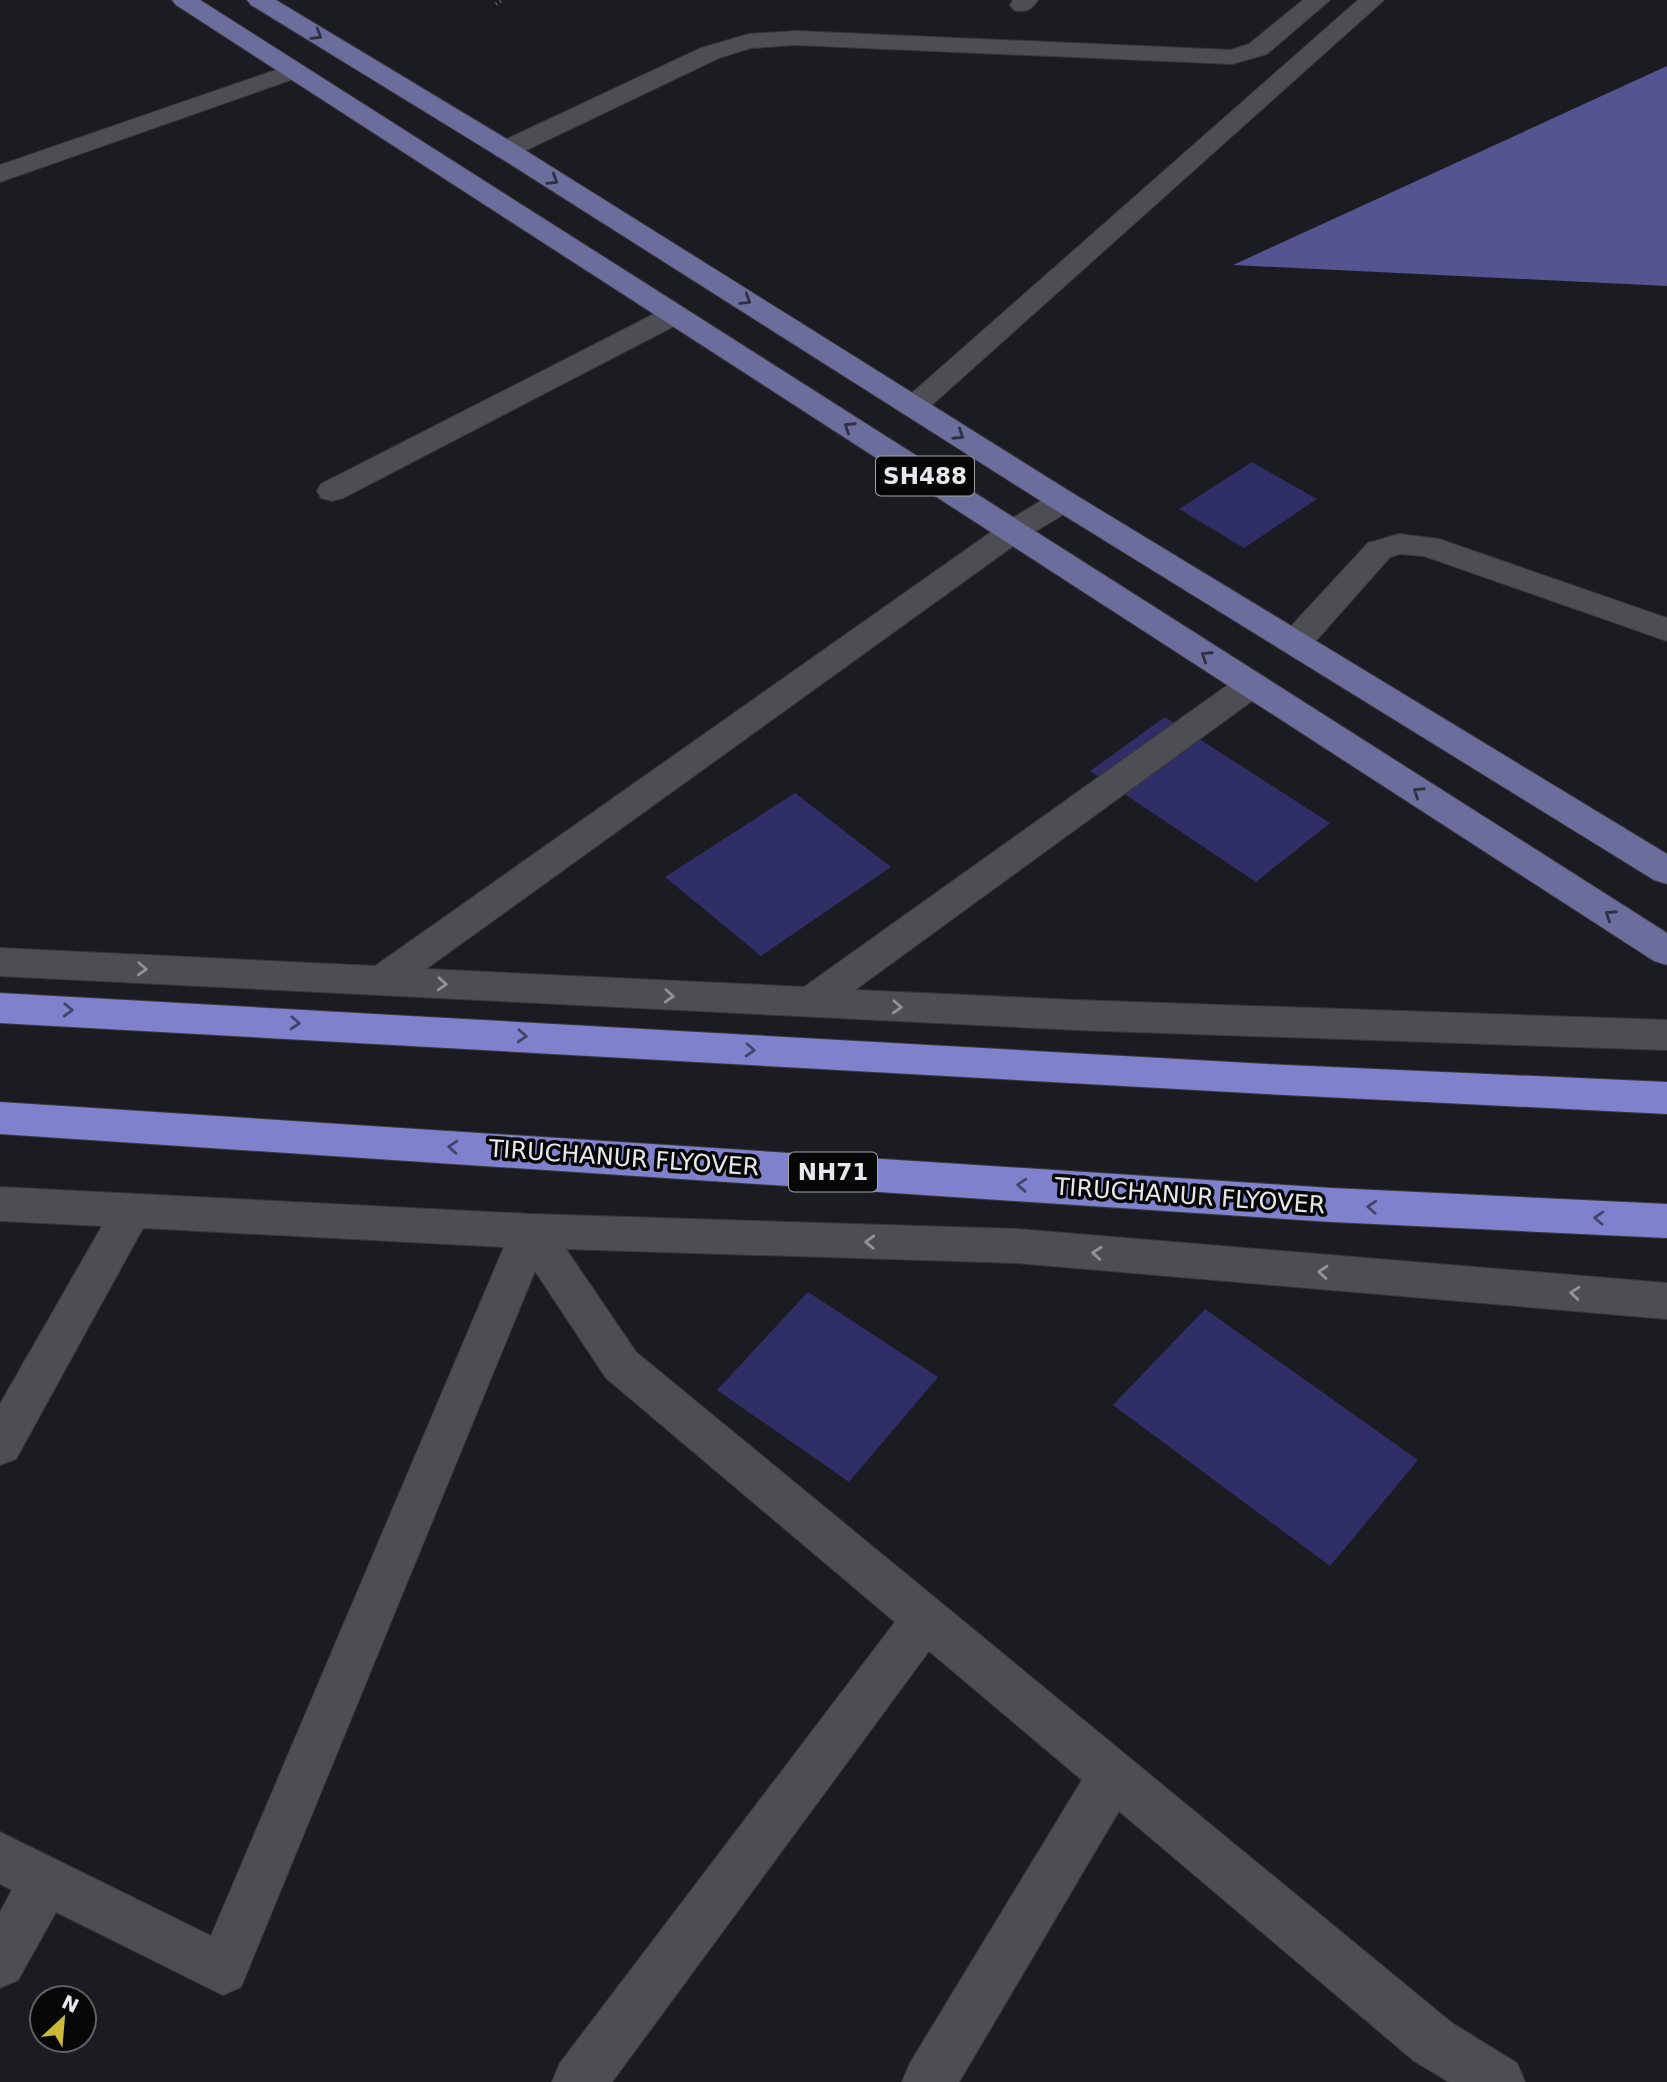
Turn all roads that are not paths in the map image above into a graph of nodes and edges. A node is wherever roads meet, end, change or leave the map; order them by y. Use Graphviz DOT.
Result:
graph roads {
  1 [pos="184,0"];
  2 [pos="259,0"];
  3 [pos="1318,0"];
  4 [pos="1372,0"];
  5 [pos="293,71"];
  6 [pos="505,150"];
  7 [pos="0,174"];
  8 [pos="674,315"];
  9 [pos="914,405"];
  10 [pos="332,491"];
  11 [pos="1063,501"];
  12 [pos="1012,532"];
  13 [pos="1667,630"];
  14 [pos="1295,643"];
  15 [pos="1251,685"];
  16 [pos="1667,872"];
  17 [pos="1667,951"];
  18 [pos="0,962"];
  19 [pos="382,981"];
  20 [pos="809,1003"];
  21 [pos="0,1008"];
  22 [pos="1667,1035"];
  23 [pos="1667,1098"];
  24 [pos="0,1118"];
  25 [pos="0,1204"];
  26 [pos="131,1212"];
  27 [pos="1667,1221"];
  28 [pos="531,1231"];
  29 [pos="1667,1301"];
  30 [pos="0,1445"];
  31 [pos="926,1618"];
  32 [pos="1113,1775"];
  33 [pos="0,1857"];
  34 [pos="47,1880"];
  35 [pos="0,1962"];
  36 [pos="579,2082"];
  37 [pos="929,2082"];
  38 [pos="1498,2082"];
  1 -- 5 [label="main road, SH488"];
  2 -- 6 [label="main road, SH488, one-way"];
  3 -- 6 [label="street"];
  4 -- 9 [label="street"];
  5 -- 7 [label="street"];
  5 -- 8 [label="main road, SH488"];
  6 -- 9 [label="main road, SH488, one-way"];
  8 -- 10 [label="street"];
  12 -- 8 [label="main road, SH488, one-way"];
  9 -- 11 [label="main road, SH488, one-way"];
  11 -- 12 [label="street"];
  11 -- 14 [label="main road, SH488"];
  15 -- 12 [label="main road, SH488, one-way"];
  12 -- 19 [label="street"];
  13 -- 14 [label="street"];
  14 -- 16 [label="main road, SH488"];
  17 -- 15 [label="main road, SH488, one-way"];
  15 -- 20 [label="street"];
  18 -- 19 [label="street, one-way"];
  19 -- 20 [label="street, one-way"];
  20 -- 22 [label="street, one-way"];
  21 -- 23 [label="highway, one-way"];
  27 -- 24 [label="highway, TIRUCHANUR FLYOVER / NH71, one-way"];
  25 -- 26 [label="street"];
  26 -- 28 [label="street"];
  26 -- 30 [label="street"];
  29 -- 28 [label="street, one-way"];
  28 -- 31 [label="street"];
  28 -- 34 [label="street"];
  31 -- 32 [label="street"];
  31 -- 36 [label="street"];
  32 -- 37 [label="street"];
  32 -- 38 [label="street"];
  33 -- 34 [label="street"];
  34 -- 35 [label="street"];
}
